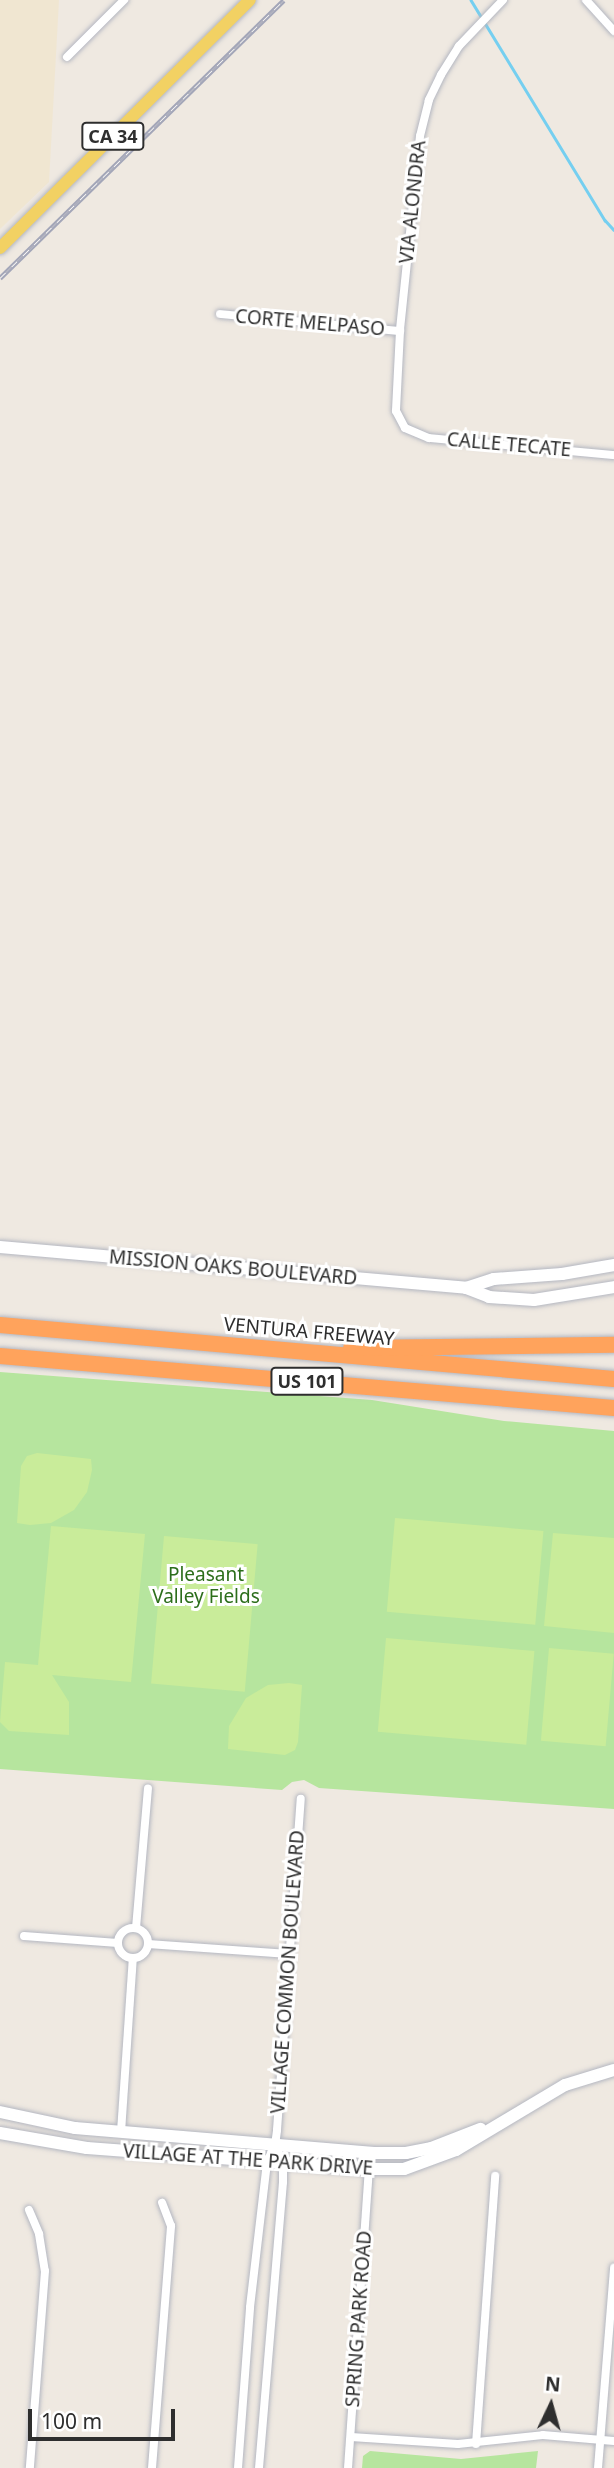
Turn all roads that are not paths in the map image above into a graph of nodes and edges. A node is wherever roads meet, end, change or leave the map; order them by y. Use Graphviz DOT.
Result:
graph roads {
  1 [pos="124,0"];
  2 [pos="250,0"];
  3 [pos="503,0"];
  4 [pos="586,0"];
  5 [pos="614,31"];
  6 [pos="67,57"];
  7 [pos="0,248"];
  8 [pos="220,314"];
  9 [pos="400,331"];
  10 [pos="405,428"];
  11 [pos="614,455"];
  12 [pos="0,1247"];
  13 [pos="614,1265"];
  14 [pos="614,1287"];
  15 [pos="466,1288"];
  16 [pos="0,1325"];
  17 [pos="614,1345"];
  18 [pos="264,1350"];
  19 [pos="0,1356"];
  20 [pos="614,1379"];
  21 [pos="614,1408"];
  22 [pos="148,1789"];
  23 [pos="301,1799"];
  24 [pos="136,1928"];
  25 [pos="24,1936"];
  26 [pos="118,1943"];
  27 [pos="148,1944"];
  28 [pos="289,1954"];
  29 [pos="133,1958"];
  30 [pos="614,2070"];
  31 [pos="0,2112"];
  32 [pos="488,2128"];
  33 [pos="121,2132"];
  34 [pos="0,2133"];
  35 [pos="275,2145"];
  36 [pos="267,2162"];
  37 [pos="283,2163"];
  38 [pos="369,2169"];
  39 [pos="495,2176"];
  40 [pos="162,2203"];
  41 [pos="29,2210"];
  42 [pos="614,2268"];
  43 [pos="612,2325"];
  44 [pos="351,2437"];
  45 [pos="600,2440"];
  46 [pos="614,2441"];
  47 [pos="476,2444"];
  48 [pos="30,2468"];
  49 [pos="152,2468"];
  50 [pos="238,2468"];
  51 [pos="259,2468"];
  52 [pos="348,2468"];
  53 [pos="598,2468"];
  1 -- 6 [label="street"];
  2 -- 7 [label="main road, CA 34"];
  3 -- 9 [label="street, VIA ALONDRA"];
  4 -- 5 [label="street"];
  8 -- 9 [label="street, CORTE MELPASO"];
  9 -- 10 [label="street, VIA ALONDRA"];
  10 -- 11 [label="street, CALLE TECATE"];
  12 -- 15 [label="street, MISSION OAKS BOULEVARD"];
  13 -- 15 [label="street, MISSION OAKS BOULEVARD"];
  14 -- 15 [label="street, MISSION OAKS BOULEVARD"];
  16 -- 18 [label="highway, VENTURA FREEWAY / US 101"];
  17 -- 18 [label="highway"];
  18 -- 20 [label="highway, VENTURA FREEWAY / US 101"];
  19 -- 21 [label="highway, US 101"];
  22 -- 24 [label="street"];
  23 -- 28 [label="street, VILLAGE COMMON BOULEVARD"];
  24 -- 26 [label="street"];
  24 -- 27 [label="street"];
  25 -- 26 [label="street"];
  26 -- 29 [label="street"];
  27 -- 28 [label="street"];
  27 -- 29 [label="street"];
  28 -- 35 [label="street, VILLAGE COMMON BOULEVARD"];
  29 -- 33 [label="street"];
  30 -- 32 [label="street, VILLAGE AT THE PARK DRIVE"];
  31 -- 33 [label="street, VILLAGE AT THE PARK DRIVE"];
  32 -- 35 [label="street, VILLAGE AT THE PARK DRIVE"];
  32 -- 38 [label="street, VILLAGE AT THE PARK DRIVE"];
  33 -- 35 [label="street, VILLAGE AT THE PARK DRIVE"];
  34 -- 36 [label="street, VILLAGE AT THE PARK DRIVE"];
  35 -- 36 [label="street, VILLAGE COMMON BOULEVARD"];
  35 -- 37 [label="street, VILLAGE COMMON BOULEVARD"];
  36 -- 37 [label="street, VILLAGE AT THE PARK DRIVE"];
  36 -- 50 [label="street, VILLAGE COMMON BOULEVARD"];
  37 -- 38 [label="street, VILLAGE AT THE PARK DRIVE"];
  37 -- 51 [label="street, VILLAGE COMMON BOULEVARD"];
  38 -- 44 [label="street, SPRING PARK ROAD"];
  39 -- 47 [label="street"];
  40 -- 49 [label="street"];
  41 -- 48 [label="street"];
  42 -- 43 [label="street"];
  43 -- 45 [label="street"];
  44 -- 47 [label="street"];
  44 -- 52 [label="street, SPRING PARK ROAD"];
  45 -- 46 [label="street"];
  45 -- 47 [label="street"];
  45 -- 53 [label="street"];
}
